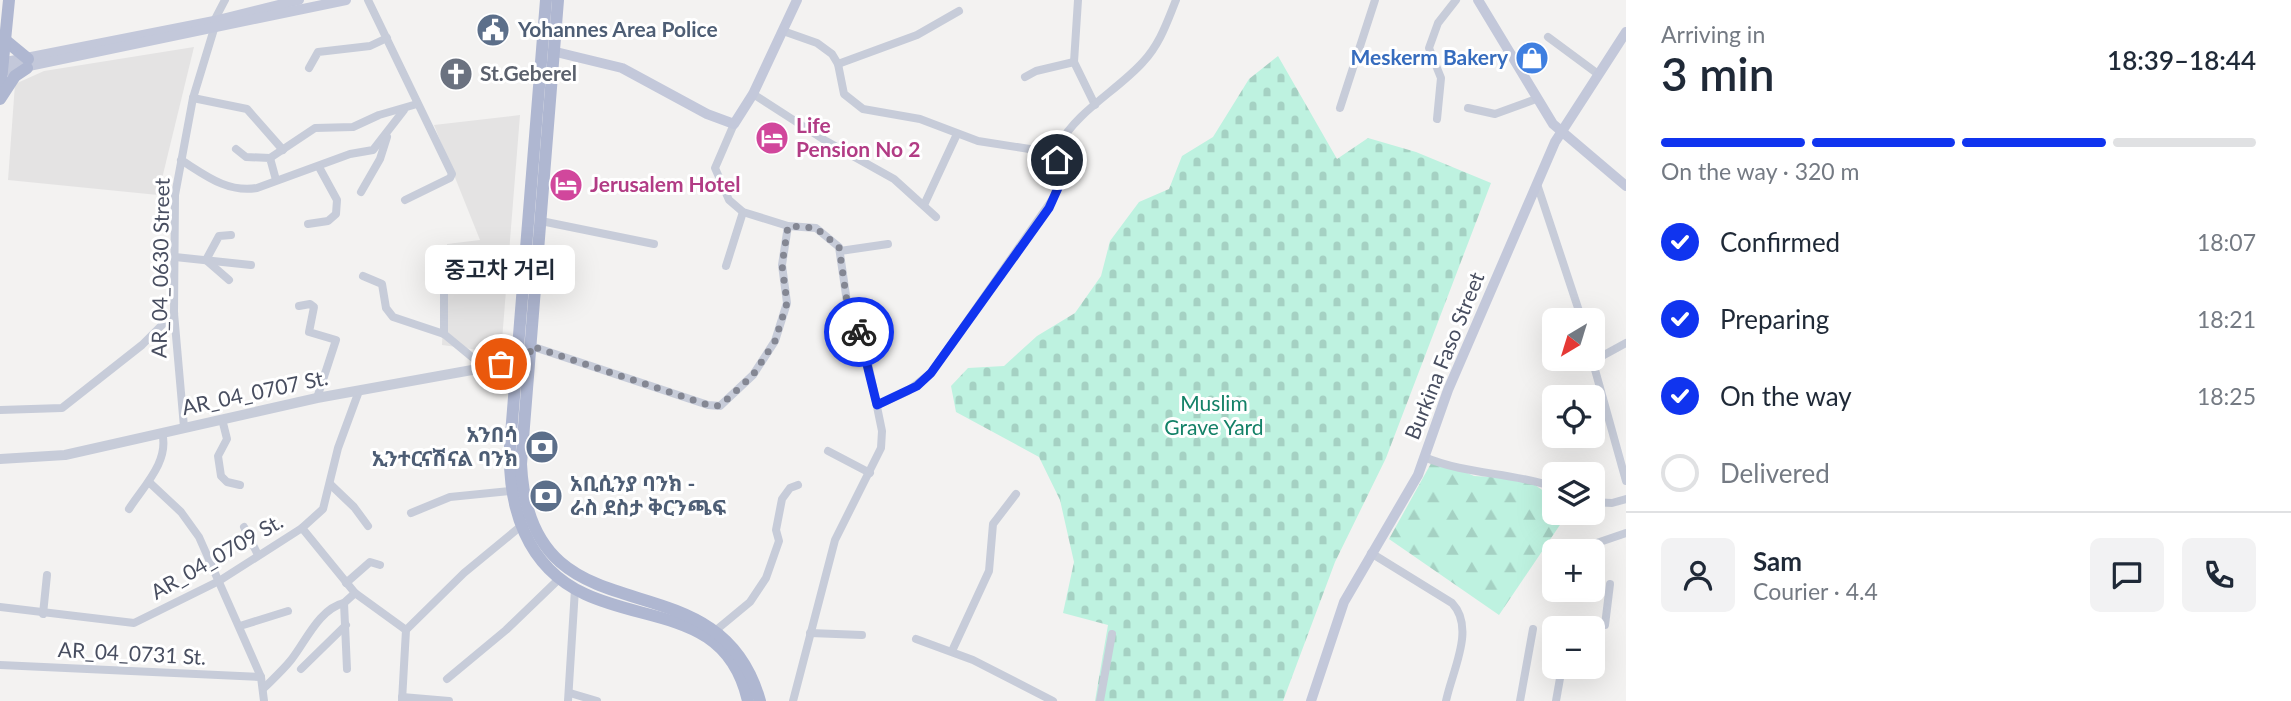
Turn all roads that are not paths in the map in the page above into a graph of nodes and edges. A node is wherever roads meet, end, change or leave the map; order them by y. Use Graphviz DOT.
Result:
graph roads {
  1 [pos="9,0"];
  2 [pos="225,0"];
  3 [pos="299,0"];
  4 [pos="346,0"];
  5 [pos="368,0"];
  6 [pos="546,0"];
  7 [pos="558,0"];
  8 [pos="797,0"];
  9 [pos="1078,0"];
  10 [pos="1175,0"];
  11 [pos="1375,0"];
  12 [pos="1456,0"];
  13 [pos="1478,0"];
  14 [pos="959,10"];
  15 [pos="214,25"];
  16 [pos="783,30"];
  17 [pos="1626,32"];
  18 [pos="1548,37"];
  19 [pos="387,38"];
  20 [pos="5,40"];
  21 [pos="556,52"];
  22 [pos="1074,62"];
  23 [pos="27,64"];
  24 [pos="838,64"];
  25 [pos="1,68"];
  26 [pos="309,68"];
  27 [pos="1598,74"];
  28 [pos="1025,77"];
  29 [pos="0,91"];
  30 [pos="753,94"];
  31 [pos="193,97"];
  32 [pos="0,99"];
  33 [pos="1536,99"];
  34 [pos="417,104"];
  35 [pos="1095,105"];
  36 [pos="1340,108"];
  37 [pos="1468,108"];
  38 [pos="404,110"];
  39 [pos="1437,119"];
  40 [pos="734,124"];
  41 [pos="1560,132"];
  42 [pos="388,134"];
  43 [pos="957,134"];
  44 [pos="236,149"];
  45 [pos="283,150"];
  46 [pos="1055,153"];
  47 [pos="270,158"];
  48 [pos="181,160"];
  49 [pos="319,167"];
  50 [pos="276,180"];
  51 [pos="1537,184"];
  52 [pos="1626,186"];
  53 [pos="360,192"];
  54 [pos="405,200"];
  55 [pos="924,205"];
  56 [pos="743,212"];
  57 [pos="936,217"];
  58 [pos="541,221"];
  59 [pos="308,223"];
  60 [pos="788,226"];
  61 [pos="231,235"];
  62 [pos="654,244"];
  63 [pos="888,244"];
  64 [pos="840,251"];
  65 [pos="175,257"];
  66 [pos="206,260"];
  67 [pos="251,265"];
  68 [pos="726,266"];
  69 [pos="221,273"];
  70 [pos="444,274"];
  71 [pos="209,276"];
  72 [pos="363,276"];
  73 [pos="229,280"];
  74 [pos="299,306"];
  75 [pos="1578,308"];
  76 [pos="174,313"];
  77 [pos="444,334"];
  78 [pos="1626,343"];
  79 [pos="531,346"];
  80 [pos="1605,354"];
  81 [pos="524,361"];
  82 [pos="484,367"];
  83 [pos="1596,371"];
  84 [pos="359,391"];
  85 [pos="317,398"];
  86 [pos="877,405"];
  87 [pos="0,410"];
  88 [pos="222,419"];
  89 [pos="184,427"];
  90 [pos="162,433"];
  91 [pos="828,451"];
  92 [pos="1424,457"];
  93 [pos="0,459"];
  94 [pos="870,473"];
  95 [pos="1626,481"];
  96 [pos="149,483"];
  97 [pos="1542,483"];
  98 [pos="240,485"];
  99 [pos="331,485"];
  100 [pos="798,485"];
  101 [pos="510,491"];
  102 [pos="1016,494"];
  103 [pos="1626,499"];
  104 [pos="1605,503"];
  105 [pos="130,509"];
  106 [pos="411,513"];
  107 [pos="368,526"];
  108 [pos="521,526"];
  109 [pos="244,527"];
  110 [pos="302,528"];
  111 [pos="1626,533"];
  112 [pos="1605,540"];
  113 [pos="1371,553"];
  114 [pos="258,555"];
  115 [pos="380,565"];
  116 [pos="47,575"];
  117 [pos="560,578"];
  118 [pos="219,581"];
  119 [pos="346,583"];
  120 [pos="1610,584"];
  121 [pos="575,589"];
  122 [pos="355,593"];
  123 [pos="344,603"];
  124 [pos="0,607"];
  125 [pos="288,611"];
  126 [pos="43,614"];
  127 [pos="345,625"];
  128 [pos="1605,625"];
  129 [pos="240,626"];
  130 [pos="1532,629"];
  131 [pos="405,630"];
  132 [pos="715,631"];
  133 [pos="810,634"];
  134 [pos="1112,634"];
  135 [pos="862,635"];
  136 [pos="916,639"];
  137 [pos="952,651"];
  138 [pos="0,665"];
  139 [pos="301,669"];
  140 [pos="347,669"];
  141 [pos="261,677"];
  142 [pos="447,679"];
  143 [pos="1560,679"];
  144 [pos="264,688"];
  145 [pos="569,697"];
  146 [pos="402,699"];
  147 [pos="264,701"];
  148 [pos="449,701"];
  149 [pos="597,701"];
  150 [pos="748,701"];
  151 [pos="760,701"];
  152 [pos="793,701"];
  153 [pos="1053,701"];
  154 [pos="1100,701"];
  155 [pos="1311,701"];
  156 [pos="1447,701"];
  157 [pos="1520,701"];
  158 [pos="1556,701"];
  1 -- 20 [label="main road"];
  2 -- 15 [label="street, AR_04_0630 Street"];
  3 -- 15 [label="main road"];
  4 -- 15 [label="main road"];
  5 -- 19 [label="street"];
  6 -- 81 [label="main road"];
  7 -- 21 [label="main road"];
  8 -- 16 [label="main road"];
  9 -- 22 [label="street"];
  10 -- 35 [label="street"];
  11 -- 36 [label="street"];
  12 -- 39 [label="street"];
  13 -- 33 [label="main road"];
  14 -- 24 [label="street"];
  15 -- 23 [label="main road"];
  15 -- 31 [label="street, AR_04_0630 Street"];
  16 -- 24 [label="street"];
  16 -- 30 [label="main road"];
  17 -- 27 [label="main road, Burkina Faso Street"];
  18 -- 27 [label="street"];
  19 -- 26 [label="street"];
  19 -- 34 [label="street"];
  20 -- 23 [label="main road"];
  20 -- 25 [label="main road"];
  21 -- 40 [label="main road"];
  21 -- 58 [label="main road"];
  22 -- 28 [label="street"];
  22 -- 35 [label="street"];
  23 -- 25 [label="main road"];
  23 -- 32 [label="main road"];
  24 -- 43 [label="street"];
  25 -- 29 [label="main road"];
  27 -- 41 [label="main road, Burkina Faso Street"];
  30 -- 40 [label="main road"];
  30 -- 55 [label="street"];
  31 -- 45 [label="street"];
  31 -- 48 [label="street, AR_04_0630 Street"];
  33 -- 37 [label="street"];
  33 -- 41 [label="main road"];
  34 -- 38 [label="street"];
  34 -- 54 [label="street"];
  35 -- 46 [label="street"];
  38 -- 42 [label="street"];
  38 -- 45 [label="street"];
  40 -- 56 [label="street"];
  41 -- 51 [label="main road, Burkina Faso Street"];
  41 -- 52 [label="main road"];
  42 -- 49 [label="street"];
  42 -- 53 [label="street"];
  43 -- 46 [label="street"];
  43 -- 55 [label="street"];
  44 -- 47 [label="street"];
  45 -- 47 [label="street"];
  46 -- 86 [label="street"];
  47 -- 50 [label="street"];
  48 -- 50 [label="street"];
  48 -- 65 [label="street, AR_04_0630 Street"];
  49 -- 50 [label="street"];
  49 -- 59 [label="street"];
  51 -- 75 [label="street"];
  51 -- 92 [label="main road, Burkina Faso Street"];
  55 -- 57 [label="street"];
  56 -- 60 [label="street"];
  56 -- 68 [label="street"];
  58 -- 62 [label="street"];
  58 -- 79 [label="main road"];
  60 -- 64 [label="street"];
  60 -- 79 [label="street"];
  61 -- 66 [label="street"];
  63 -- 64 [label="street"];
  64 -- 86 [label="street"];
  65 -- 66 [label="street"];
  65 -- 76 [label="street, AR_04_0630 Street"];
  66 -- 67 [label="street"];
  66 -- 69 [label="street"];
  69 -- 71 [label="street"];
  69 -- 73 [label="street"];
  70 -- 77 [label="street"];
  72 -- 77 [label="street"];
  74 -- 85 [label="street"];
  76 -- 87 [label="street"];
  76 -- 89 [label="street, AR_04_0630 Street"];
  77 -- 82 [label="street"];
  78 -- 80 [label="street"];
  79 -- 81 [label="main road"];
  81 -- 82 [label="street, AR_04_0707 St."];
  81 -- 101 [label="main road"];
  81 -- 132 [label="main road"];
  82 -- 84 [label="street, AR_04_0707 St."];
  83 -- 95 [label="street"];
  84 -- 85 [label="street, AR_04_0707 St."];
  84 -- 99 [label="street, AR_04_0709 St."];
  85 -- 88 [label="street, AR_04_0707 St."];
  86 -- 94 [label="street"];
  88 -- 89 [label="street, AR_04_0707 St."];
  88 -- 98 [label="street"];
  89 -- 90 [label="street, AR_04_0707 St."];
  90 -- 93 [label="street, AR_04_0707 St."];
  90 -- 96 [label="street"];
  91 -- 94 [label="street"];
  92 -- 97 [label="street"];
  92 -- 113 [label="main road, Burkina Faso Street"];
  94 -- 133 [label="street"];
  96 -- 105 [label="street"];
  96 -- 118 [label="street"];
  99 -- 107 [label="street"];
  99 -- 110 [label="street, AR_04_0709 St."];
  100 -- 132 [label="street"];
  101 -- 106 [label="street"];
  101 -- 108 [label="main road"];
  102 -- 137 [label="street"];
  103 -- 104 [label="street"];
  108 -- 117 [label="main road"];
  108 -- 131 [label="street"];
  109 -- 114 [label="street"];
  110 -- 114 [label="street, AR_04_0709 St."];
  110 -- 119 [label="street"];
  111 -- 112 [label="street"];
  113 -- 155 [label="main road, Burkina Faso Street"];
  113 -- 156 [label="street"];
  114 -- 118 [label="street, AR_04_0709 St."];
  115 -- 119 [label="street"];
  116 -- 126 [label="street"];
  117 -- 121 [label="main road"];
  117 -- 142 [label="street"];
  118 -- 126 [label="street, AR_04_0709 St."];
  118 -- 129 [label="street"];
  119 -- 122 [label="street"];
  120 -- 128 [label="street"];
  121 -- 145 [label="street"];
  121 -- 150 [label="main road"];
  122 -- 123 [label="street"];
  122 -- 131 [label="street"];
  123 -- 127 [label="street"];
  123 -- 144 [label="street"];
  124 -- 126 [label="street, AR_04_0709 St."];
  125 -- 129 [label="street"];
  127 -- 139 [label="street"];
  127 -- 140 [label="street"];
  129 -- 141 [label="street"];
  130 -- 157 [label="street"];
  131 -- 146 [label="street"];
  132 -- 151 [label="main road"];
  133 -- 135 [label="street"];
  133 -- 152 [label="street"];
  134 -- 154 [label="street"];
  136 -- 137 [label="street"];
  137 -- 153 [label="street"];
  138 -- 141 [label="street, AR_04_0731 St."];
  141 -- 144 [label="street"];
  143 -- 158 [label="street"];
  144 -- 147 [label="street"];
  145 -- 149 [label="street"];
  146 -- 148 [label="street"];
}
